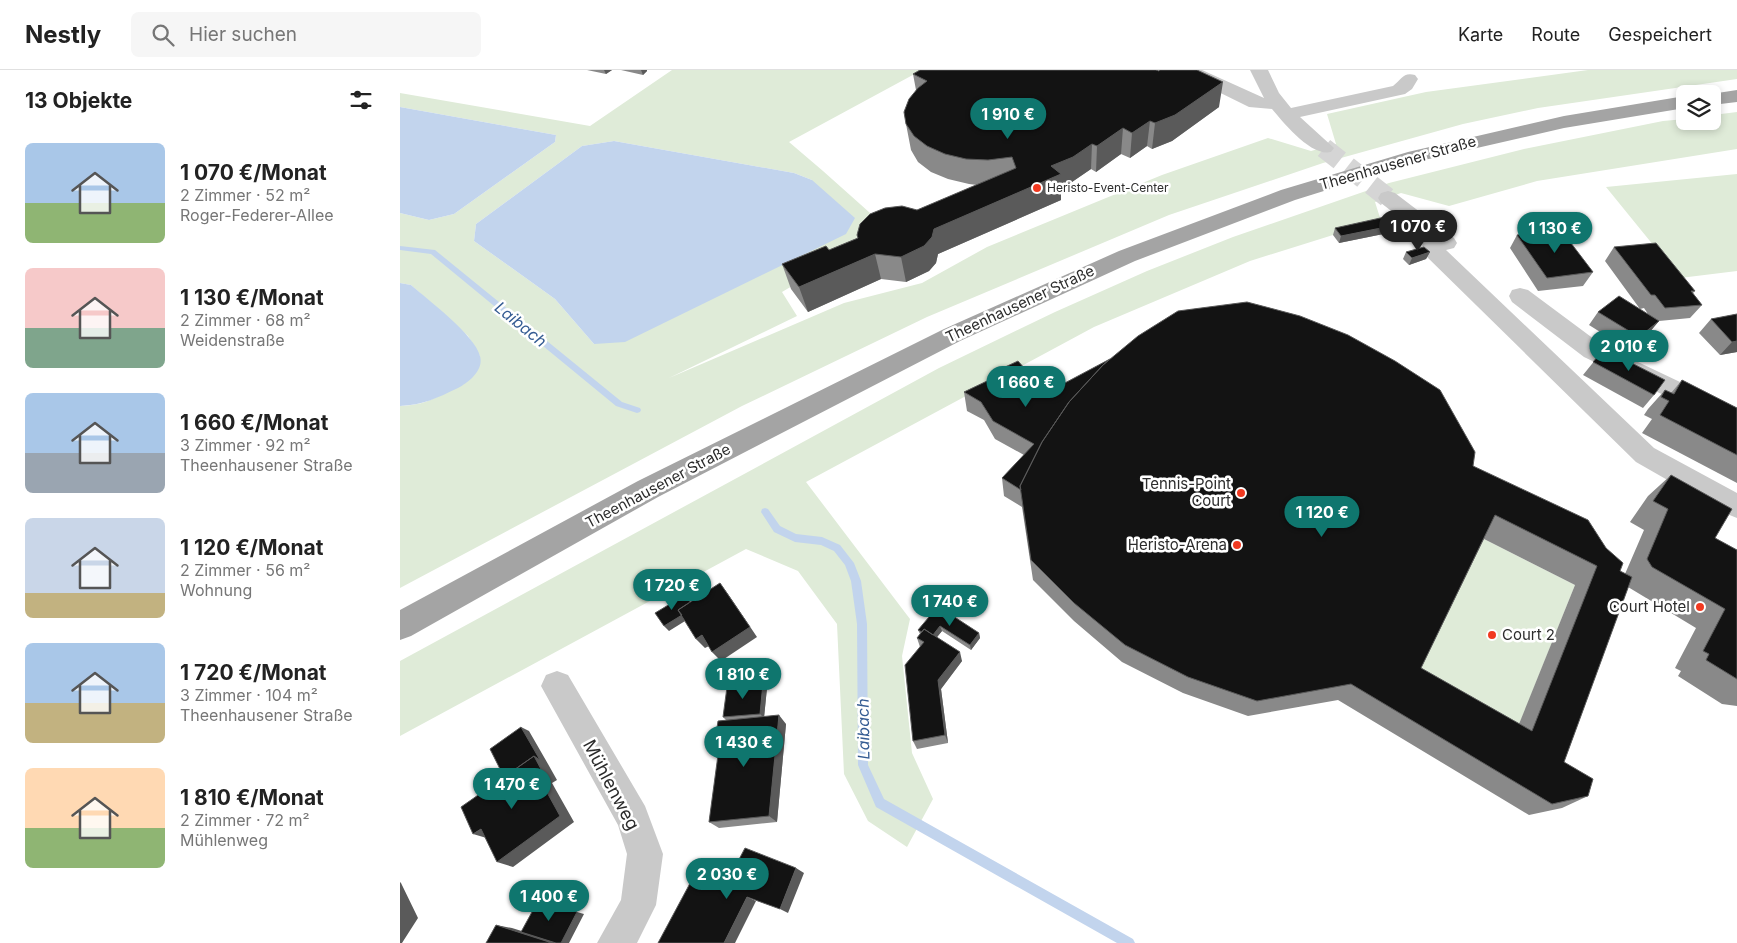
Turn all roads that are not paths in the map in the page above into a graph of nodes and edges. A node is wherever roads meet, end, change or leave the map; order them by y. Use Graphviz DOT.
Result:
graph roads {
  1 [pos="1188,70"];
  2 [pos="1259,70"];
  3 [pos="1409,79"];
  4 [pos="1737,96"];
  5 [pos="1721,98"];
  6 [pos="1676,103"];
  7 [pos="1280,109"];
  8 [pos="1324,148"];
  9 [pos="1388,198"];
  10 [pos="1431,232"];
  11 [pos="1461,254"];
  12 [pos="1520,296"];
  13 [pos="1737,420"];
  14 [pos="1737,506"];
  15 [pos="400,626"];
  16 [pos="557,686"];
  17 [pos="616,943"];
  1 -- 7 [label="street"];
  2 -- 7 [label="street"];
  3 -- 7 [label="street"];
  4 -- 5 [label="main road"];
  6 -- 15 [label="main road, Theenhausener Straße"];
  7 -- 8 [label="street"];
  9 -- 10 [label="street"];
  10 -- 11 [label="street"];
  10 -- 14 [label="street"];
  12 -- 13 [label="street"];
  16 -- 17 [label="street, Mühlenweg"];
}
